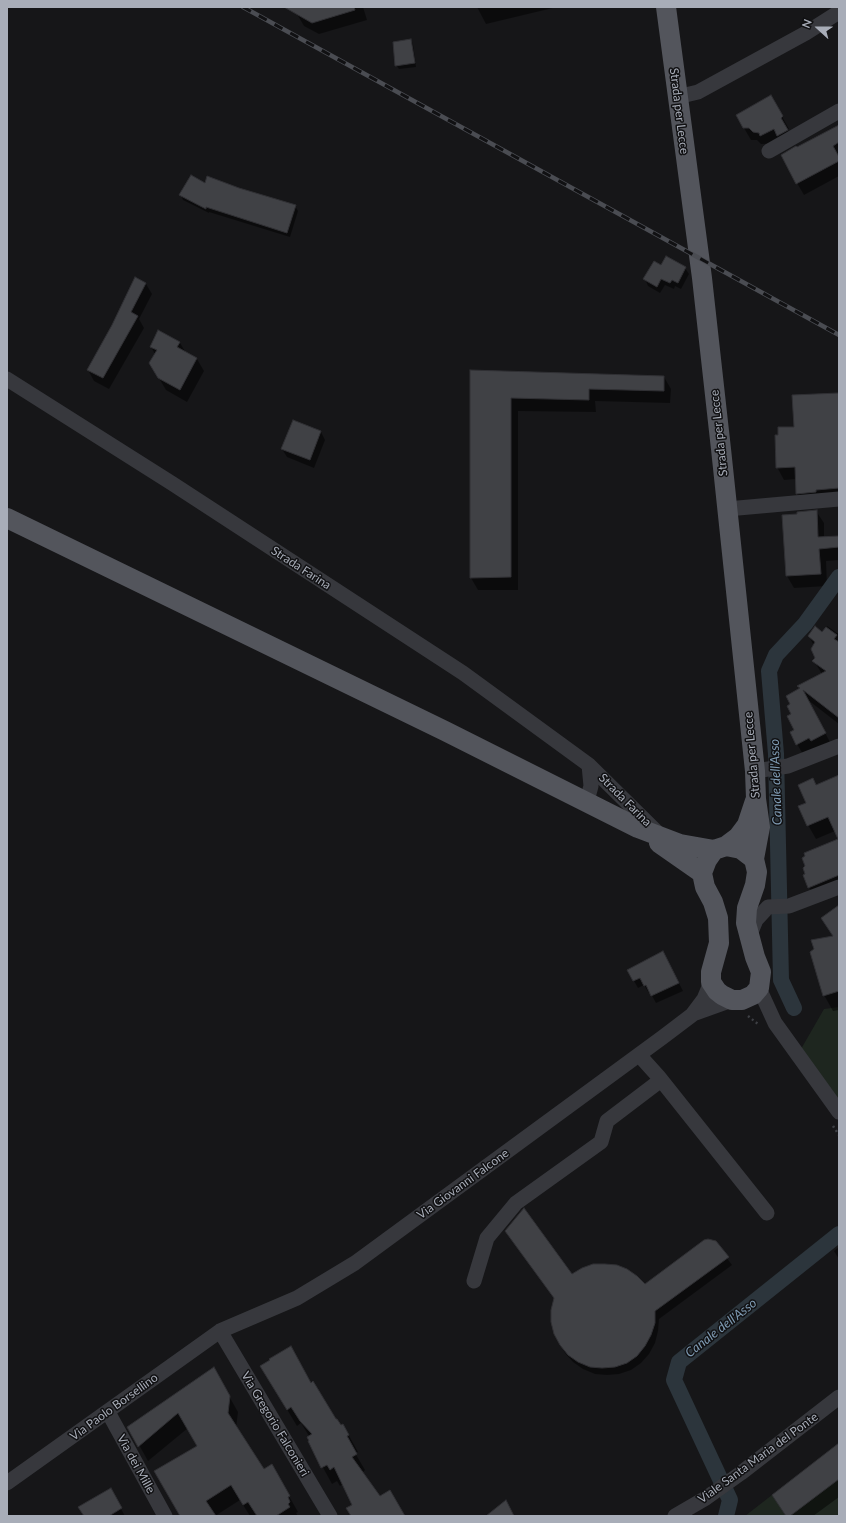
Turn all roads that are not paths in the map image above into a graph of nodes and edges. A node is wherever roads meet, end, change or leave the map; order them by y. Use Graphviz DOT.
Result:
graph roads {
  1 [pos="666,7"];
  2 [pos="839,12"];
  3 [pos="677,97"];
  4 [pos="839,112"];
  5 [pos="769,151"];
  6 [pos="7,379"];
  7 [pos="839,498"];
  8 [pos="727,509"];
  9 [pos="7,518"];
  10 [pos="839,746"];
  11 [pos="589,765"];
  12 [pos="761,770"];
  13 [pos="756,799"];
  14 [pos="587,801"];
  15 [pos="638,828"];
  16 [pos="660,836"];
  17 [pos="720,848"];
  18 [pos="754,859"];
  19 [pos="702,873"];
  20 [pos="839,886"];
  21 [pos="749,938"];
  22 [pos="711,982"];
  23 [pos="759,988"];
  24 [pos="737,1000"];
  25 [pos="692,1015"];
  26 [pos="775,1024"];
  27 [pos="640,1056"];
  28 [pos="661,1080"];
  29 [pos="839,1112"];
  30 [pos="767,1214"];
  31 [pos="474,1280"];
  32 [pos="220,1331"];
  33 [pos="839,1398"];
  34 [pos="108,1412"];
  35 [pos="7,1483"];
  36 [pos="165,1516"];
  37 [pos="330,1516"];
  38 [pos="675,1516"];
  1 -- 3 [label="main road, Strada per Lecce"];
  2 -- 3 [label="street"];
  3 -- 8 [label="main road, Strada per Lecce"];
  4 -- 5 [label="street"];
  6 -- 11 [label="street, Strada Farina"];
  7 -- 8 [label="street"];
  8 -- 12 [label="main road, Strada per Lecce"];
  9 -- 14 [label="main road"];
  10 -- 12 [label="street"];
  11 -- 14 [label="street, Strada Farina"];
  11 -- 16 [label="street, Strada Farina"];
  12 -- 13 [label="main road, Strada per Lecce"];
  13 -- 17 [label="main road"];
  13 -- 18 [label="main road, Strada per Lecce"];
  14 -- 15 [label="main road"];
  15 -- 16 [label="main road"];
  15 -- 19 [label="main road"];
  16 -- 17 [label="main road"];
  17 -- 18 [label="main road"];
  17 -- 19 [label="main road"];
  18 -- 21 [label="main road, Strada per Lecce"];
  19 -- 22 [label="main road"];
  20 -- 21 [label="street"];
  21 -- 23 [label="main road, Strada per Lecce"];
  22 -- 24 [label="main road"];
  22 -- 25 [label="street, Via Giovanni Falcone"];
  23 -- 24 [label="main road"];
  23 -- 26 [label="street"];
  24 -- 25 [label="street, Via Giovanni Falcone"];
  24 -- 26 [label="street"];
  25 -- 27 [label="street, Via Giovanni Falcone"];
  26 -- 29 [label="street"];
  27 -- 28 [label="street"];
  27 -- 32 [label="street, Via Giovanni Falcone"];
  28 -- 30 [label="street"];
  28 -- 31 [label="street"];
  32 -- 34 [label="street, Via Paolo Borsellino"];
  32 -- 37 [label="street, Via Gregorio Falconieri"];
  33 -- 38 [label="street, Viale Santa Maria del Ponte"];
  34 -- 35 [label="street, Via Paolo Borsellino"];
  34 -- 36 [label="street, Via dei Mille"];
}
